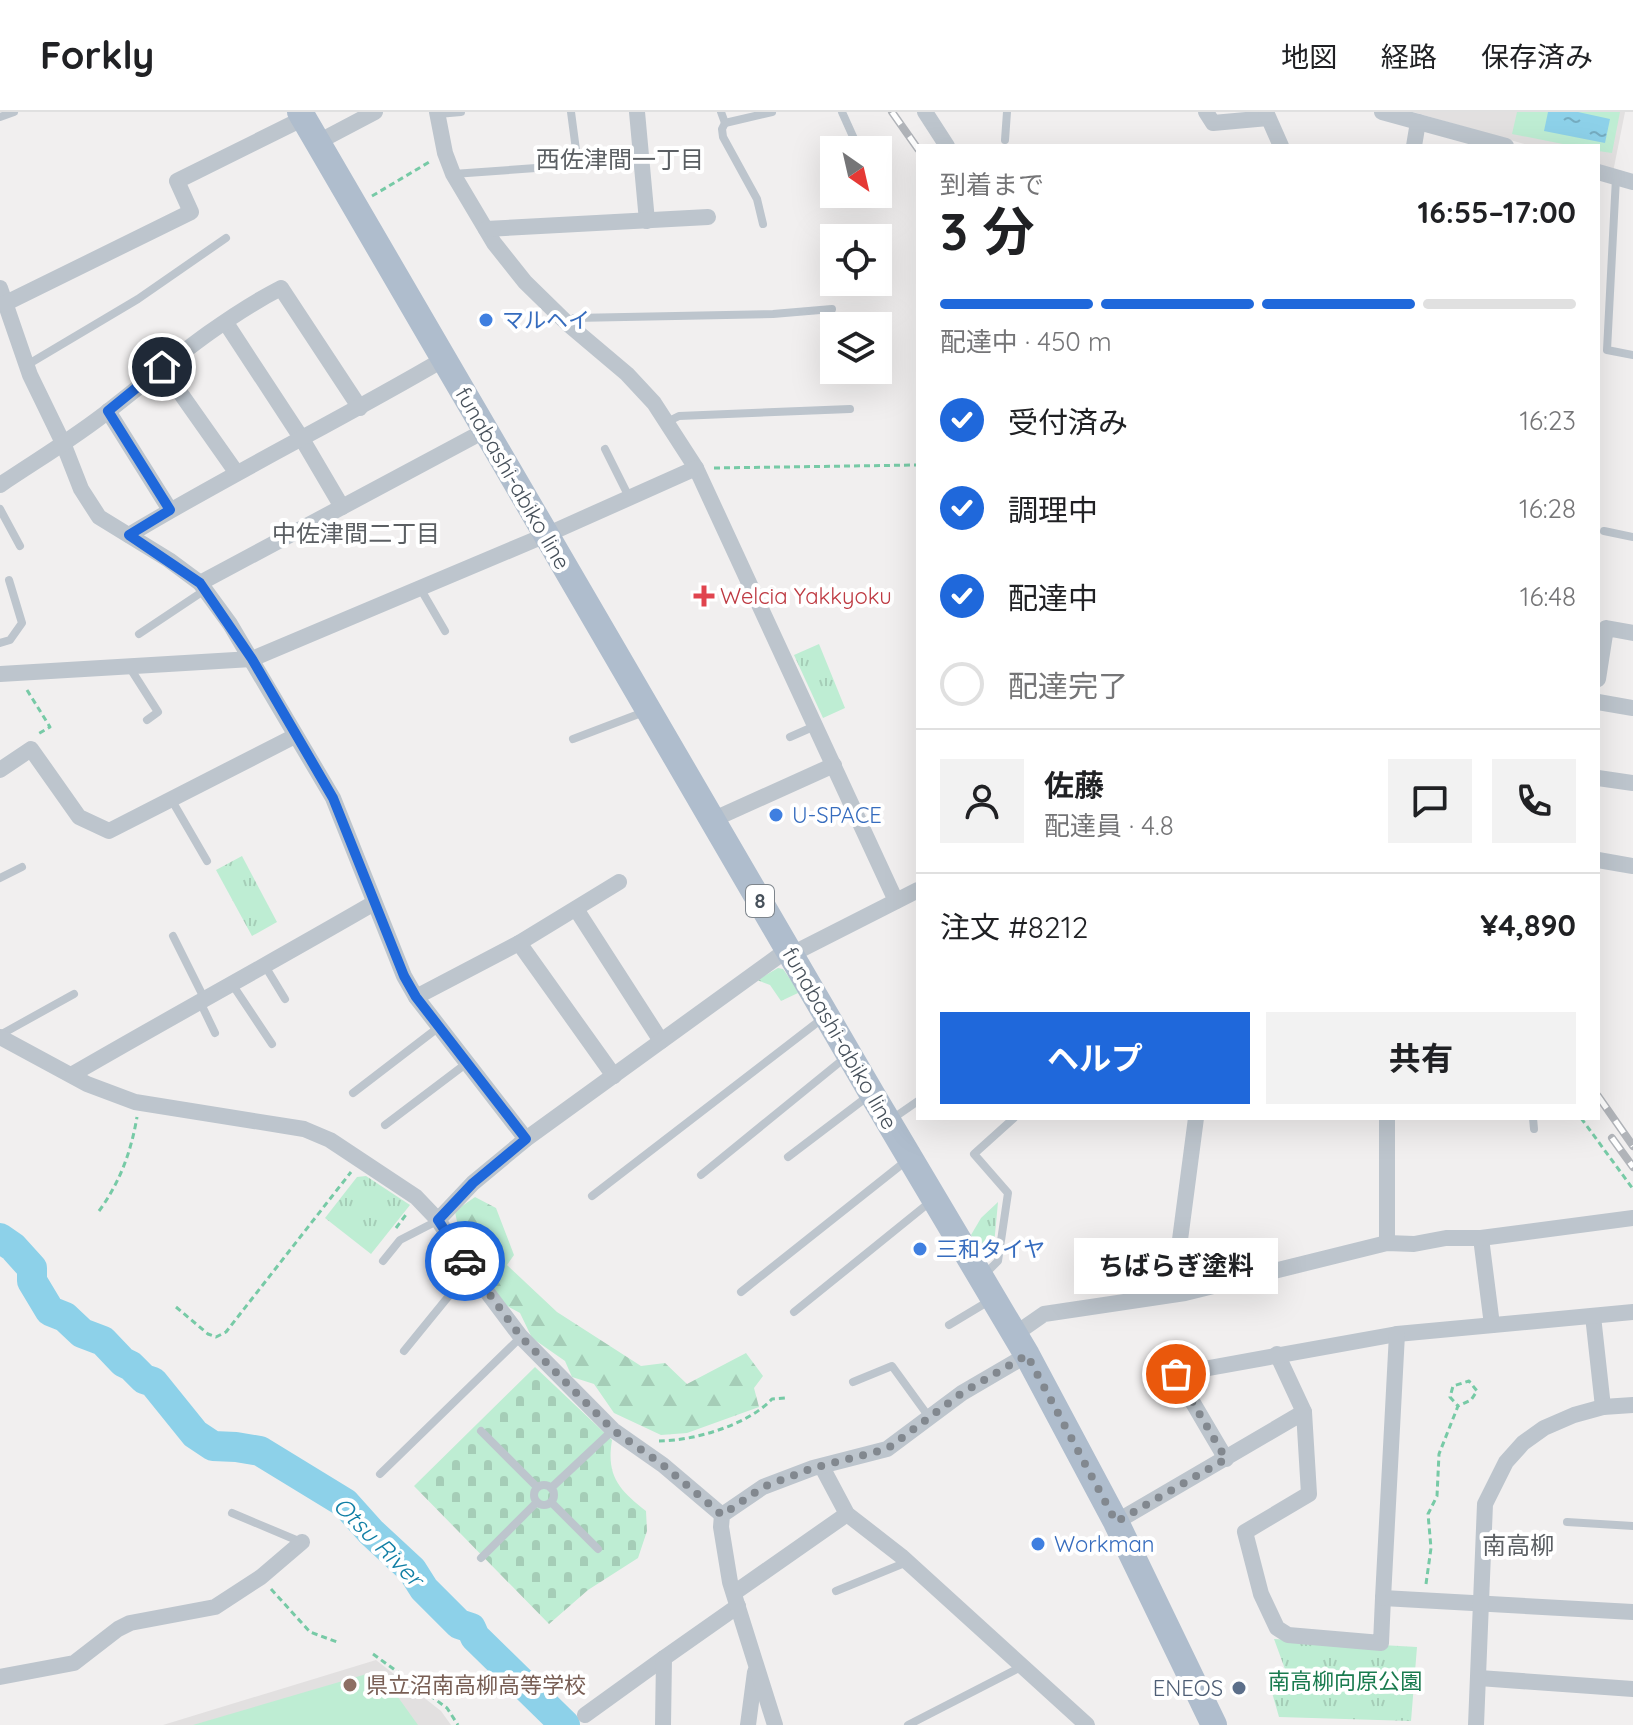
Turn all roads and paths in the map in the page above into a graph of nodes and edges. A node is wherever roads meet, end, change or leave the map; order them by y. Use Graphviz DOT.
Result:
graph roads {
  1 [pos="14,112"];
  2 [pos="375,112"];
  3 [pos="461,112"];
  4 [pos="571,112"];
  5 [pos="637,112"];
  6 [pos="721,112"];
  7 [pos="772,112"];
  8 [pos="842,112"];
  9 [pos="925,112"];
  10 [pos="1007,112"];
  11 [pos="1206,112"];
  12 [pos="1382,112"];
  13 [pos="437,113"];
  14 [pos="302,115"];
  15 [pos="1267,115"];
  16 [pos="0,117"];
  17 [pos="1408,117"];
  18 [pos="725,123"];
  19 [pos="853,136"];
  20 [pos="1005,140"];
  21 [pos="318,142"];
  22 [pos="946,144"];
  23 [pos="1280,144"];
  24 [pos="1414,144"];
  25 [pos="1496,144"];
  26 [pos="445,153"];
  27 [pos="1600,173"];
  28 [pos="453,174"];
  29 [pos="1616,177"];
  30 [pos="1633,182"];
  31 [pos="355,206"];
  32 [pos="708,217"];
  33 [pos="647,221"];
  34 [pos="763,224"];
  35 [pos="486,229"];
  36 [pos="226,238"];
  37 [pos="2,296"];
  38 [pos="832,309"];
  39 [pos="226,323"];
  40 [pos="569,325"];
  41 [pos="1633,355"];
  42 [pos="444,359"];
  43 [pos="27,365"];
  44 [pos="162,367"];
  45 [pos="360,408"];
  46 [pos="850,409"];
  47 [pos="108,411"];
  48 [pos="667,422"];
  49 [pos="486,430"];
  50 [pos="302,439"];
  51 [pos="63,443"];
  52 [pos="605,449"];
  53 [pos="916,465"];
  54 [pos="696,468"];
  55 [pos="236,472"];
  56 [pos="0,485"];
  57 [pos="629,497"];
  58 [pos="342,507"];
  59 [pos="0,509"];
  60 [pos="170,510"];
  61 [pos="1604,531"];
  62 [pos="129,535"];
  63 [pos="546,535"];
  64 [pos="1633,537"];
  65 [pos="20,546"];
  66 [pos="9,580"];
  67 [pos="203,586"];
  68 [pos="419,587"];
  69 [pos="445,631"];
  70 [pos="1633,633"];
  71 [pos="139,634"];
  72 [pos="0,643"];
  73 [pos="252,659"];
  74 [pos="1600,666"];
  75 [pos="130,668"];
  76 [pos="9,673"];
  77 [pos="1600,702"];
  78 [pos="1633,708"];
  79 [pos="648,710"];
  80 [pos="147,720"];
  81 [pos="815,726"];
  82 [pos="295,736"];
  83 [pos="790,737"];
  84 [pos="573,739"];
  85 [pos="31,749"];
  86 [pos="834,765"];
  87 [pos="0,770"];
  88 [pos="1600,778"];
  89 [pos="1633,783"];
  90 [pos="171,799"];
  91 [pos="712,820"];
  92 [pos="1600,860"];
  93 [pos="207,861"];
  94 [pos="1633,866"];
  95 [pos="22,867"];
  96 [pos="0,878"];
  97 [pos="619,882"];
  98 [pos="916,891"];
  99 [pos="896,901"];
  100 [pos="374,903"];
  101 [pos="576,909"];
  102 [pos="173,936"];
  103 [pos="519,943"];
  104 [pos="792,954"];
  105 [pos="265,966"];
  106 [pos="232,984"];
  107 [pos="74,994"];
  108 [pos="416,997"];
  109 [pos="204,998"];
  110 [pos="285,999"];
  111 [pos="826,1016"];
  112 [pos="439,1027"];
  113 [pos="215,1033"];
  114 [pos="0,1036"];
  115 [pos="661,1041"];
  116 [pos="272,1044"];
  117 [pos="849,1054"];
  118 [pos="467,1063"];
  119 [pos="73,1074"];
  120 [pos="614,1076"];
  121 [pos="353,1093"];
  122 [pos="872,1094"];
  123 [pos="135,1102"];
  124 [pos="916,1102"];
  125 [pos="1012,1120"];
  126 [pos="1196,1120"];
  127 [pos="1387,1120"];
  128 [pos="1533,1120"];
  129 [pos="1582,1120"];
  130 [pos="889,1122"];
  131 [pos="385,1125"];
  132 [pos="1534,1129"];
  133 [pos="526,1139"];
  134 [pos="788,1157"];
  135 [pos="910,1158"];
  136 [pos="361,1159"];
  137 [pos="701,1175"];
  138 [pos="1633,1189"];
  139 [pos="592,1196"];
  140 [pos="934,1199"];
  141 [pos="99,1211"];
  142 [pos="1633,1218"];
  143 [pos="438,1220"];
  144 [pos="1481,1238"];
  145 [pos="1387,1243"];
  146 [pos="383,1261"];
  147 [pos="470,1269"];
  148 [pos="987,1288"];
  149 [pos="741,1292"];
  150 [pos="1173,1293"];
  151 [pos="176,1307"];
  152 [pos="794,1312"];
  153 [pos="1633,1312"];
  154 [pos="1593,1316"];
  155 [pos="949,1325"];
  156 [pos="1492,1325"];
  157 [pos="1397,1334"];
  158 [pos="521,1337"];
  159 [pos="1020,1345"];
  160 [pos="404,1351"];
  161 [pos="1277,1354"];
  162 [pos="853,1382"];
  163 [pos="786,1398"];
  164 [pos="1633,1405"];
  165 [pos="1458,1406"];
  166 [pos="1603,1407"];
  167 [pos="1304,1412"];
  168 [pos="930,1417"];
  169 [pos="613,1430"];
  170 [pos="481,1431"];
  171 [pos="644,1452"];
  172 [pos="1226,1459"];
  173 [pos="822,1467"];
  174 [pos="380,1474"];
  175 [pos="537,1487"];
  176 [pos="551,1488"];
  177 [pos="537,1502"];
  178 [pos="551,1502"];
  179 [pos="232,1513"];
  180 [pos="847,1514"];
  181 [pos="722,1515"];
  182 [pos="1116,1522"];
  183 [pos="1567,1522"];
  184 [pos="1633,1526"];
  185 [pos="302,1542"];
  186 [pos="598,1549"];
  187 [pos="481,1558"];
  188 [pos="908,1562"];
  189 [pos="261,1577"];
  190 [pos="836,1591"];
  191 [pos="1383,1598"];
  192 [pos="1424,1599"];
  193 [pos="736,1600"];
  194 [pos="1481,1601"];
  195 [pos="1633,1612"];
  196 [pos="337,1642"];
  197 [pos="373,1654"];
  198 [pos="664,1658"];
  199 [pos="1024,1666"];
  200 [pos="756,1670"];
  201 [pos="0,1677"];
  202 [pos="1479,1678"];
  203 [pos="1633,1689"];
  204 [pos="585,1715"];
  205 [pos="458,1725"];
  206 [pos="663,1725"];
  207 [pos="748,1725"];
  208 [pos="775,1725"];
  209 [pos="908,1725"];
  210 [pos="1087,1725"];
  211 [pos="1214,1725"];
  212 [pos="1476,1725"];
  1 -- 16 [label="lane"];
  2 -- 21 [label="street"];
  3 -- 13 [label="lane"];
  4 -- 28 [label="lane"];
  5 -- 33 [label="street"];
  6 -- 18 [label="lane"];
  7 -- 18 [label="lane"];
  8 -- 19 [label="lane"];
  9 -- 22 [label="street"];
  10 -- 20 [label="lane"];
  11 -- 15 [label="street"];
  12 -- 17 [label="street"];
  13 -- 26 [label="street"];
  14 -- 21 [label="main road, funabashi-abiko line / 8"];
  14 -- 37 [label="street"];
  15 -- 23 [label="street"];
  17 -- 24 [label="street"];
  17 -- 25 [label="street"];
  18 -- 34 [label="lane"];
  21 -- 31 [label="main road, funabashi-abiko line / 8"];
  26 -- 28 [label="street"];
  26 -- 31 [label="path"];
  27 -- 29 [label="street"];
  28 -- 35 [label="street"];
  29 -- 30 [label="street"];
  29 -- 41 [label="lane"];
  31 -- 42 [label="main road, funabashi-abiko line / 8"];
  32 -- 33 [label="street"];
  33 -- 35 [label="street"];
  35 -- 40 [label="street"];
  36 -- 43 [label="lane"];
  37 -- 43 [label="street"];
  38 -- 40 [label="lane"];
  39 -- 44 [label="street"];
  39 -- 45 [label="street"];
  39 -- 50 [label="street"];
  40 -- 48 [label="street"];
  42 -- 45 [label="street"];
  42 -- 49 [label="main road, funabashi-abiko line / 8"];
  43 -- 51 [label="street"];
  44 -- 47 [label="street"];
  44 -- 55 [label="street"];
  45 -- 50 [label="street"];
  46 -- 48 [label="lane"];
  47 -- 51 [label="street"];
  47 -- 60 [label="street"];
  48 -- 54 [label="street"];
  49 -- 58 [label="street"];
  49 -- 63 [label="main road, funabashi-abiko line / 8"];
  50 -- 55 [label="street"];
  50 -- 58 [label="street"];
  51 -- 56 [label="street"];
  51 -- 62 [label="street"];
  52 -- 57 [label="lane"];
  53 -- 54 [label="path"];
  54 -- 57 [label="street"];
  54 -- 81 [label="street"];
  55 -- 60 [label="street"];
  57 -- 63 [label="street"];
  58 -- 67 [label="street"];
  59 -- 65 [label="lane"];
  60 -- 62 [label="street"];
  61 -- 64 [label="lane"];
  62 -- 67 [label="street"];
  63 -- 68 [label="street"];
  63 -- 79 [label="main road, funabashi-abiko line / 8"];
  66 -- 72 [label="lane"];
  67 -- 71 [label="lane"];
  67 -- 73 [label="street"];
  68 -- 69 [label="lane"];
  68 -- 73 [label="street"];
  70 -- 74 [label="street"];
  73 -- 75 [label="street"];
  73 -- 82 [label="street"];
  75 -- 76 [label="street"];
  75 -- 80 [label="lane"];
  76 -- 85 [label="path"];
  77 -- 78 [label="street"];
  79 -- 84 [label="lane"];
  79 -- 91 [label="main road, funabashi-abiko line / 8"];
  81 -- 83 [label="lane"];
  81 -- 86 [label="street"];
  82 -- 90 [label="street"];
  82 -- 100 [label="street"];
  85 -- 87 [label="street"];
  85 -- 90 [label="street"];
  86 -- 91 [label="street"];
  86 -- 99 [label="street"];
  88 -- 89 [label="street"];
  90 -- 93 [label="lane"];
  91 -- 104 [label="main road, funabashi-abiko line / 8"];
  92 -- 94 [label="street"];
  95 -- 96 [label="lane"];
  97 -- 101 [label="street"];
  98 -- 99 [label="street"];
  99 -- 104 [label="street"];
  100 -- 105 [label="street"];
  100 -- 108 [label="street"];
  101 -- 103 [label="street"];
  101 -- 115 [label="street"];
  102 -- 109 [label="lane"];
  103 -- 108 [label="street"];
  103 -- 120 [label="street"];
  104 -- 111 [label="main road, funabashi-abiko line / 8"];
  104 -- 115 [label="street"];
  105 -- 106 [label="street"];
  105 -- 110 [label="lane"];
  106 -- 109 [label="street"];
  106 -- 116 [label="lane"];
  107 -- 114 [label="lane"];
  108 -- 112 [label="street"];
  109 -- 113 [label="lane"];
  109 -- 119 [label="street"];
  111 -- 117 [label="main road, funabashi-abiko line / 8"];
  111 -- 139 [label="lane"];
  112 -- 118 [label="street"];
  112 -- 121 [label="lane"];
  114 -- 119 [label="street"];
  115 -- 120 [label="street"];
  117 -- 122 [label="main road, funabashi-abiko line / 8"];
  117 -- 137 [label="lane"];
  118 -- 131 [label="lane"];
  118 -- 133 [label="street"];
  119 -- 123 [label="street"];
  120 -- 133 [label="street"];
  122 -- 130 [label="main road, funabashi-abiko line / 8"];
  122 -- 134 [label="lane"];
  123 -- 136 [label="street"];
  123 -- 141 [label="path"];
  124 -- 130 [label="lane"];
  125 -- 148 [label="lane"];
  126 -- 150 [label="street"];
  127 -- 145 [label="street"];
  128 -- 132 [label="lane"];
  129 -- 138 [label="path"];
  130 -- 135 [label="main road, funabashi-abiko line / 8"];
  133 -- 143 [label="street"];
  135 -- 140 [label="main road, funabashi-abiko line / 8"];
  135 -- 149 [label="lane"];
  136 -- 143 [label="street"];
  136 -- 151 [label="path"];
  140 -- 148 [label="main road, funabashi-abiko line / 8"];
  140 -- 152 [label="lane"];
  142 -- 144 [label="street"];
  143 -- 146 [label="lane"];
  143 -- 147 [label="street"];
  144 -- 145 [label="street"];
  144 -- 156 [label="street"];
  145 -- 150 [label="street"];
  147 -- 158 [label="street"];
  147 -- 160 [label="lane"];
  148 -- 155 [label="lane"];
  148 -- 159 [label="main road, funabashi-abiko line / 8"];
  150 -- 159 [label="street"];
  153 -- 154 [label="street"];
  154 -- 156 [label="street"];
  154 -- 166 [label="street"];
  156 -- 157 [label="street"];
  157 -- 161 [label="street"];
  157 -- 191 [label="street"];
  158 -- 169 [label="street"];
  158 -- 174 [label="lane"];
  159 -- 168 [label="street"];
  159 -- 182 [label="main road, funabashi-abiko line / 8"];
  161 -- 167 [label="street"];
  161 -- 172 [label="street"];
  162 -- 168 [label="lane"];
  163 -- 171 [label="path"];
  164 -- 166 [label="street"];
  165 -- 165 [label="path"];
  165 -- 192 [label="path"];
  166 -- 194 [label="street"];
  167 -- 172 [label="street"];
  167 -- 191 [label="street"];
  168 -- 173 [label="street"];
  169 -- 171 [label="street"];
  169 -- 176 [label="lane"];
  170 -- 175 [label="lane"];
  171 -- 181 [label="street"];
  172 -- 182 [label="street"];
  173 -- 180 [label="street"];
  173 -- 181 [label="street"];
  175 -- 176 [label="lane"];
  175 -- 177 [label="lane"];
  176 -- 178 [label="lane"];
  177 -- 178 [label="lane"];
  177 -- 187 [label="lane"];
  178 -- 186 [label="lane"];
  179 -- 185 [label="lane"];
  180 -- 188 [label="street"];
  180 -- 193 [label="street"];
  181 -- 193 [label="street"];
  182 -- 211 [label="main road, funabashi-abiko line / 8"];
  183 -- 184 [label="lane"];
  185 -- 189 [label="street"];
  188 -- 190 [label="lane"];
  188 -- 199 [label="street"];
  189 -- 196 [label="path"];
  189 -- 201 [label="street"];
  191 -- 192 [label="street"];
  192 -- 194 [label="street"];
  193 -- 198 [label="street"];
  193 -- 200 [label="street"];
  194 -- 195 [label="street"];
  194 -- 202 [label="street"];
  197 -- 205 [label="path"];
  198 -- 204 [label="street"];
  198 -- 206 [label="street"];
  199 -- 209 [label="lane"];
  199 -- 210 [label="street"];
  200 -- 207 [label="street"];
  200 -- 208 [label="street"];
  202 -- 203 [label="street"];
  202 -- 212 [label="street"];
}
